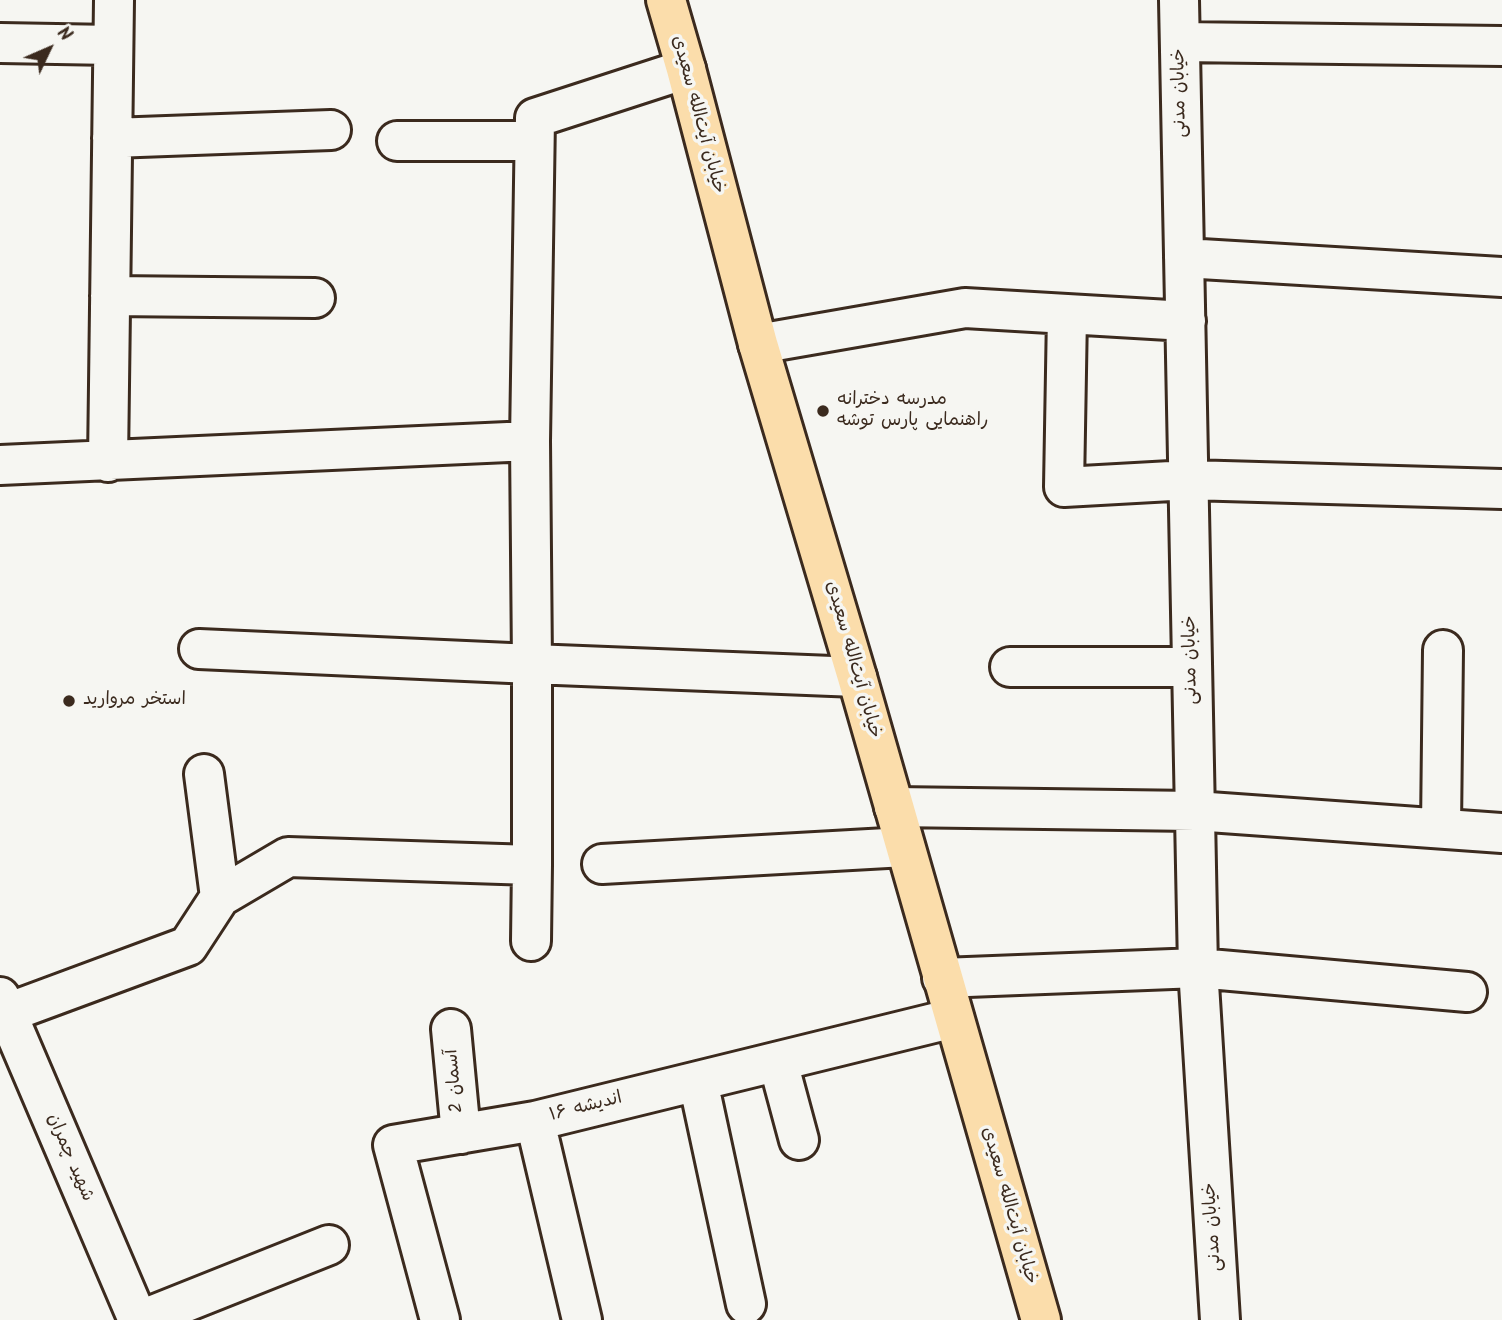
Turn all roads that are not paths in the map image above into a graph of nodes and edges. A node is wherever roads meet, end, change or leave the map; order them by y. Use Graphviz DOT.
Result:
graph roads {
  1 [pos="114,0"];
  2 [pos="666,0"];
  3 [pos="1180,0"];
  4 [pos="1180,42"];
  5 [pos="0,43"];
  6 [pos="113,45"];
  7 [pos="1502,46"];
  8 [pos="686,69"];
  9 [pos="331,130"];
  10 [pos="112,138"];
  11 [pos="397,141"];
  12 [pos="534,141"];
  13 [pos="1184,258"];
  14 [pos="1502,277"];
  15 [pos="110,296"];
  16 [pos="315,298"];
  17 [pos="1067,314"];
  18 [pos="1186,321"];
  19 [pos="758,344"];
  20 [pos="530,441"];
  21 [pos="108,462"];
  22 [pos="0,465"];
  23 [pos="1189,480"];
  24 [pos="1502,489"];
  25 [pos="199,649"];
  26 [pos="1443,650"];
  27 [pos="532,664"];
  28 [pos="1010,667"];
  29 [pos="1192,667"];
  30 [pos="857,677"];
  31 [pos="204,774"];
  32 [pos="894,807"];
  33 [pos="1195,811"];
  34 [pos="1441,828"];
  35 [pos="1502,833"];
  36 [pos="905,847"];
  37 [pos="602,864"];
  38 [pos="532,865"];
  39 [pos="220,897"];
  40 [pos="531,941"];
  41 [pos="1198,968"];
  42 [pos="942,978"];
  43 [pos="1467,992"];
  44 [pos="3,1005"];
  45 [pos="954,1018"];
  46 [pos="451,1029"];
  47 [pos="778,1062"];
  48 [pos="698,1081"];
  49 [pos="535,1121"];
  50 [pos="461,1134"];
  51 [pos="799,1140"];
  52 [pos="329,1245"];
  53 [pos="746,1304"];
  54 [pos="140,1320"];
  55 [pos="440,1320"];
  56 [pos="582,1320"];
  57 [pos="1041,1320"];
  58 [pos="1220,1320"];
  1 -- 6 [label="street"];
  2 -- 8 [label="main road, خیابان آیت‌الله سعیدی"];
  3 -- 4 [label="street, خیابان مدنی"];
  4 -- 7 [label="street"];
  4 -- 13 [label="street, خیابان مدنی"];
  5 -- 6 [label="street"];
  6 -- 10 [label="street"];
  8 -- 12 [label="street"];
  8 -- 19 [label="main road, خیابان آیت‌الله سعیدی"];
  9 -- 10 [label="street"];
  10 -- 15 [label="street"];
  11 -- 12 [label="street"];
  12 -- 20 [label="street"];
  13 -- 14 [label="street"];
  13 -- 18 [label="street, خیابان مدنی"];
  15 -- 16 [label="street"];
  15 -- 21 [label="street"];
  17 -- 18 [label="street"];
  17 -- 19 [label="street"];
  17 -- 23 [label="street"];
  18 -- 23 [label="street, خیابان مدنی"];
  19 -- 30 [label="main road, خیابان آیت‌الله سعیدی"];
  20 -- 21 [label="street"];
  20 -- 27 [label="street"];
  21 -- 22 [label="street"];
  23 -- 24 [label="street"];
  23 -- 29 [label="street, خیابان مدنی"];
  25 -- 27 [label="street"];
  26 -- 34 [label="street"];
  27 -- 30 [label="street"];
  27 -- 38 [label="street"];
  28 -- 29 [label="street"];
  29 -- 33 [label="street, خیابان مدنی"];
  30 -- 32 [label="main road, خیابان آیت‌الله سعیدی"];
  31 -- 39 [label="street"];
  32 -- 33 [label="street"];
  32 -- 36 [label="main road, خیابان آیت‌الله سعیدی"];
  33 -- 34 [label="street"];
  33 -- 41 [label="street, خیابان مدنی"];
  34 -- 35 [label="street"];
  36 -- 37 [label="street"];
  36 -- 42 [label="main road, خیابان آیت‌الله سعیدی"];
  38 -- 39 [label="street"];
  38 -- 40 [label="street"];
  39 -- 44 [label="street"];
  41 -- 42 [label="street"];
  41 -- 43 [label="street"];
  41 -- 58 [label="street, خیابان مدنی"];
  42 -- 45 [label="main road, خیابان آیت‌الله سعیدی"];
  44 -- 54 [label="street, شهید چمران"];
  45 -- 47 [label="street, اندیشه ۱۶"];
  45 -- 57 [label="main road, خیابان آیت‌الله سعیدی"];
  46 -- 50 [label="street, آسمان 2"];
  47 -- 48 [label="street, اندیشه ۱۶"];
  47 -- 51 [label="street"];
  48 -- 49 [label="street, اندیشه ۱۶"];
  48 -- 53 [label="street"];
  49 -- 50 [label="street, اندیشه ۱۶"];
  49 -- 56 [label="street"];
  50 -- 55 [label="street, اندیشه ۱۶"];
  52 -- 54 [label="street"];
}
